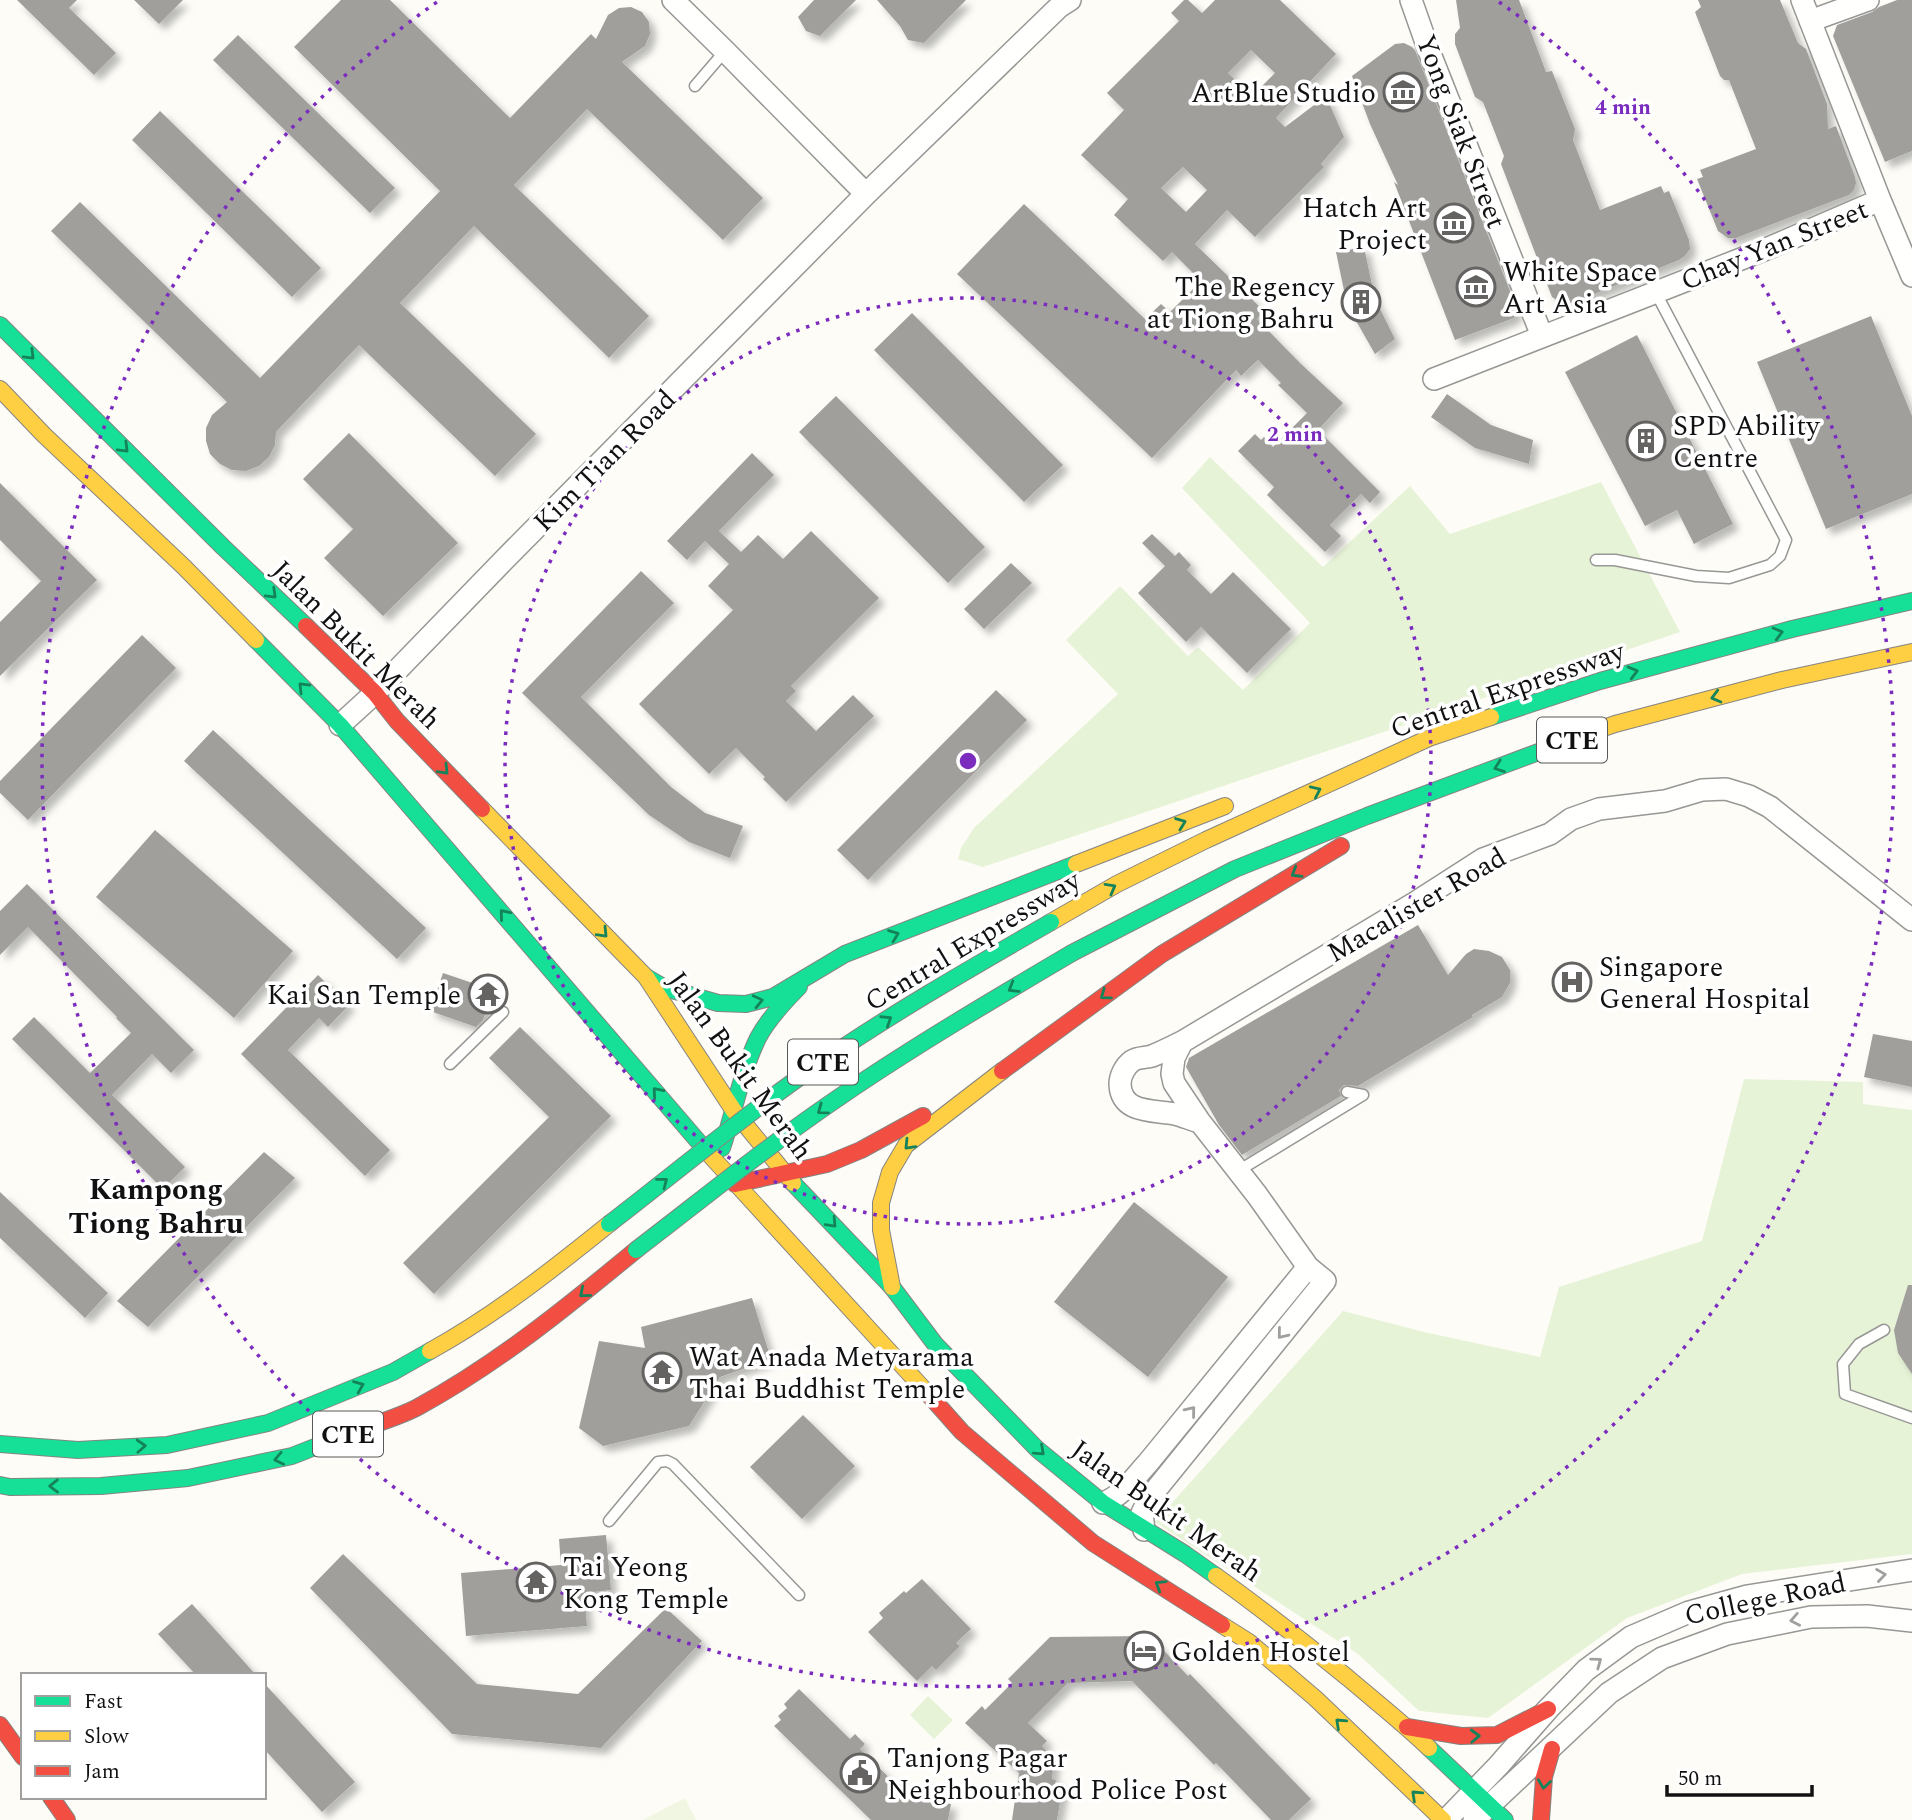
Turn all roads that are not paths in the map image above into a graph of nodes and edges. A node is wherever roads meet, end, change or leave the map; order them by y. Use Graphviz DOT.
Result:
graph roads {
  1 [pos="673,0"];
  2 [pos="1802,0"];
  3 [pos="1868,0"];
  4 [pos="1064,2"];
  5 [pos="1407,2"];
  6 [pos="1810,21"];
  7 [pos="725,51"];
  8 [pos="695,86"];
  9 [pos="866,194"];
  10 [pos="1880,200"];
  11 [pos="1912,276"];
  12 [pos="1656,293"];
  13 [pos="0,325"];
  14 [pos="1542,336"];
  15 [pos="1434,379"];
  16 [pos="0,389"];
  17 [pos="1596,560"];
  18 [pos="1912,601"];
  19 [pos="1912,652"];
  20 [pos="375,693"];
  21 [pos="340,724"];
  22 [pos="1429,738"];
  23 [pos="1310,776"];
  24 [pos="1245,799"];
  25 [pos="1367,816"];
  26 [pos="1912,920"];
  27 [pos="810,975"];
  28 [pos="646,977"];
  29 [pos="503,1012"];
  30 [pos="1182,1042"];
  31 [pos="1150,1057"];
  32 [pos="450,1064"];
  33 [pos="1173,1079"];
  34 [pos="981,1086"];
  35 [pos="1347,1092"];
  36 [pos="1152,1110"];
  37 [pos="734,1111"];
  38 [pos="1200,1122"];
  39 [pos="717,1162"];
  40 [pos="1238,1171"];
  41 [pos="784,1174"];
  42 [pos="735,1184"];
  43 [pos="1308,1267"];
  44 [pos="892,1287"];
  45 [pos="1884,1330"];
  46 [pos="1912,1418"];
  47 [pos="0,1444"];
  48 [pos="5,1486"];
  49 [pos="1103,1503"];
  50 [pos="609,1521"];
  51 [pos="1144,1530"];
  52 [pos="1912,1570"];
  53 [pos="799,1595"];
  54 [pos="1912,1621"];
  55 [pos="1548,1709"];
  56 [pos="0,1725"];
  57 [pos="1407,1727"];
  58 [pos="1552,1749"];
  59 [pos="21,1755"];
  60 [pos="1474,1791"];
  61 [pos="52,1799"];
  62 [pos="1497,1812"];
  63 [pos="67,1820"];
  64 [pos="1444,1820"];
  65 [pos="1474,1820"];
  66 [pos="1541,1820"];
  1 -- 7 [label="street"];
  2 -- 6 [label="street"];
  3 -- 6 [label="street"];
  4 -- 9 [label="street, Kim Tian Road"];
  5 -- 14 [label="street, Yong Siak Street"];
  6 -- 10 [label="street"];
  7 -- 8 [label="lane"];
  7 -- 9 [label="street"];
  9 -- 20 [label="street, Kim Tian Road"];
  10 -- 11 [label="street"];
  10 -- 12 [label="street, Chay Yan Street"];
  12 -- 14 [label="street, Chay Yan Street"];
  12 -- 17 [label="lane"];
  13 -- 20 [label="main road, Jalan Bukit Merah, one-way"];
  14 -- 15 [label="street, Chay Yan Street"];
  21 -- 16 [label="main road, one-way"];
  22 -- 18 [label="main road, Central Expressway / CTE, one-way"];
  19 -- 25 [label="main road, CTE, one-way"];
  20 -- 21 [label="street, Kim Tian Road"];
  20 -- 28 [label="main road, Jalan Bukit Merah, one-way"];
  39 -- 21 [label="main road, one-way"];
  22 -- 23 [label="main road"];
  47 -- 22 [label="main road, Central Expressway / CTE, one-way, bridge"];
  27 -- 24 [label="main road, one-way"];
  25 -- 34 [label="main road, one-way"];
  25 -- 48 [label="main road, CTE, one-way, bridge"];
  26 -- 30 [label="street, Macalister Road"];
  28 -- 27 [label="main road, one-way"];
  27 -- 37 [label="main road"];
  28 -- 37 [label="main road, Jalan Bukit Merah"];
  29 -- 32 [label="lane"];
  30 -- 31 [label="street, Macalister Road"];
  30 -- 33 [label="street"];
  31 -- 33 [label="street"];
  31 -- 36 [label="street, Macalister Road"];
  33 -- 36 [label="street"];
  33 -- 38 [label="street"];
  34 -- 41 [label="main road"];
  34 -- 44 [label="main road, one-way"];
  35 -- 40 [label="lane"];
  36 -- 38 [label="street, Macalister Road"];
  37 -- 39 [label="main road"];
  37 -- 41 [label="main road, Jalan Bukit Merah"];
  38 -- 40 [label="street"];
  39 -- 42 [label="main road"];
  40 -- 43 [label="street"];
  41 -- 42 [label="main road"];
  41 -- 44 [label="main road, Jalan Bukit Merah, one-way"];
  64 -- 42 [label="main road, one-way"];
  49 -- 43 [label="street, one-way"];
  43 -- 51 [label="street, one-way"];
  44 -- 49 [label="main road, Jalan Bukit Merah, one-way"];
  45 -- 46 [label="lane"];
  49 -- 51 [label="main road, Jalan Bukit Merah"];
  50 -- 53 [label="lane"];
  51 -- 57 [label="main road, Jalan Bukit Merah"];
  55 -- 52 [label="street, College Road, one-way"];
  54 -- 58 [label="street, College Road, one-way"];
  57 -- 55 [label="main road, one-way"];
  55 -- 60 [label="street, College Road"];
  56 -- 59 [label="main road"];
  57 -- 60 [label="main road, Jalan Bukit Merah"];
  58 -- 62 [label="street, College Road"];
  58 -- 66 [label="main road, one-way"];
  60 -- 62 [label="main road, Jalan Bukit Merah"];
  60 -- 64 [label="street, College Road"];
  61 -- 63 [label="main road"];
  62 -- 65 [label="street, College Road"];
}
